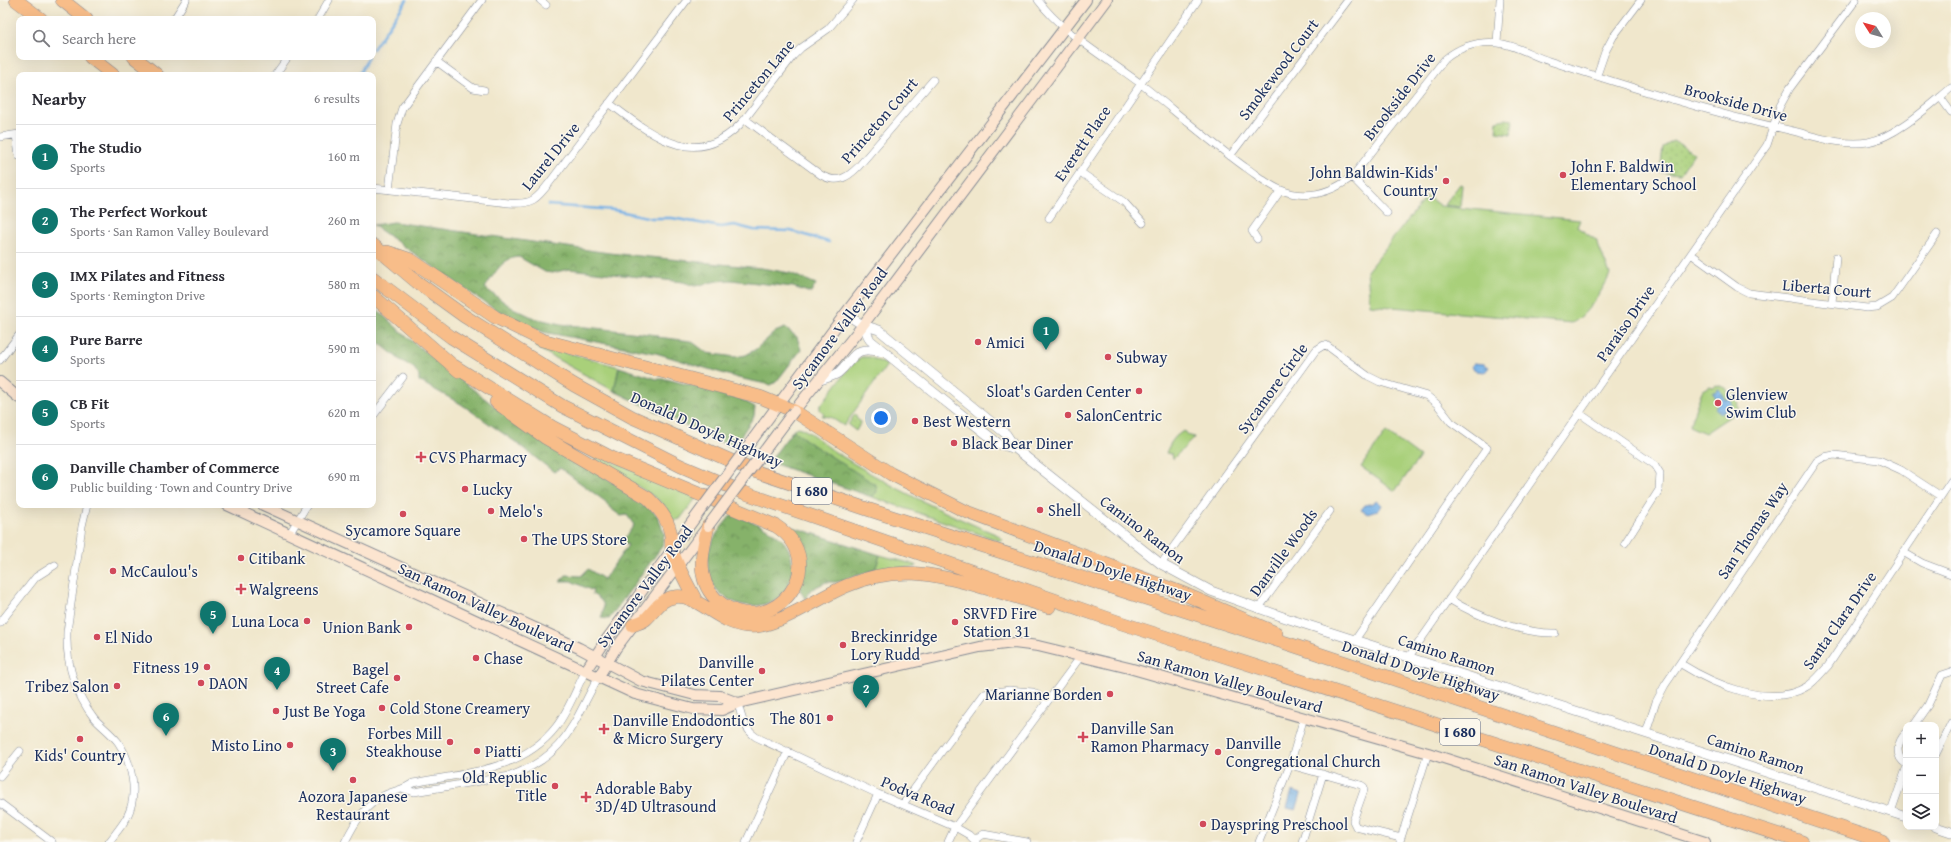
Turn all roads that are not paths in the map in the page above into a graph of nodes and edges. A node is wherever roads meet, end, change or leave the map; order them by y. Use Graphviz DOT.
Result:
graph roads {
  1 [pos="16,0"];
  2 [pos="62,0"];
  3 [pos="186,0"];
  4 [pos="329,0"];
  5 [pos="482,0"];
  6 [pos="688,0"];
  7 [pos="853,0"];
  8 [pos="1038,0"];
  9 [pos="1086,0"];
  10 [pos="1107,0"];
  11 [pos="1198,0"];
  12 [pos="1348,0"];
  13 [pos="1500,0"];
  14 [pos="1641,0"];
  15 [pos="1856,0"];
  16 [pos="37,16"];
  17 [pos="82,16"];
  18 [pos="176,16"];
  19 [pos="320,16"];
  20 [pos="1065,27"];
  21 [pos="1078,38"];
  22 [pos="1497,43"];
  23 [pos="94,60"];
  24 [pos="138,60"];
  25 [pos="286,60"];
  26 [pos="436,61"];
  27 [pos="109,72"];
  28 [pos="153,72"];
  29 [pos="277,72"];
  30 [pos="1597,75"];
  31 [pos="933,80"];
  32 [pos="1140,84"];
  33 [pos="1951,88"];
  34 [pos="484,90"];
  35 [pos="1940,97"];
  36 [pos="609,103"];
  37 [pos="1951,112"];
  38 [pos="745,119"];
  39 [pos="1773,127"];
  40 [pos="16,134"];
  41 [pos="0,137"];
  42 [pos="1230,156"];
  43 [pos="1080,172"];
  44 [pos="1352,177"];
  45 [pos="376,188"];
  46 [pos="389,190"];
  47 [pos="1281,190"];
  48 [pos="1387,213"];
  49 [pos="1049,218"];
  50 [pos="1143,224"];
  51 [pos="1937,234"];
  52 [pos="1257,239"];
  53 [pos="376,247"];
  54 [pos="376,248"];
  55 [pos="1691,254"];
  56 [pos="1836,257"];
  57 [pos="376,280"];
  58 [pos="376,299"];
  59 [pos="1832,302"];
  60 [pos="845,314"];
  61 [pos="863,325"];
  62 [pos="16,339"];
  63 [pos="885,352"];
  64 [pos="0,360"];
  65 [pos="454,366"];
  66 [pos="403,377"];
  67 [pos="820,380"];
  68 [pos="0,381"];
  69 [pos="16,387"];
  70 [pos="16,395"];
  71 [pos="778,405"];
  72 [pos="794,411"];
  73 [pos="376,412"];
  74 [pos="1579,412"];
  75 [pos="1016,449"];
  76 [pos="1951,481"];
  77 [pos="1941,496"];
  78 [pos="86,508"];
  79 [pos="234,508"];
  80 [pos="270,508"];
  81 [pos="305,508"];
  82 [pos="1330,511"];
  83 [pos="296,520"];
  84 [pos="708,526"];
  85 [pos="290,533"];
  86 [pos="1625,543"];
  87 [pos="672,550"];
  88 [pos="1903,552"];
  89 [pos="1161,564"];
  90 [pos="55,565"];
  91 [pos="678,565"];
  92 [pos="1951,574"];
  93 [pos="1449,599"];
  94 [pos="696,601"];
  95 [pos="1258,609"];
  96 [pos="1118,622"];
  97 [pos="0,623"];
  98 [pos="633,625"];
  99 [pos="1555,633"];
  100 [pos="1355,640"];
  101 [pos="1289,644"];
  102 [pos="594,656"];
  103 [pos="1081,656"];
  104 [pos="1408,658"];
  105 [pos="606,663"];
  106 [pos="1681,664"];
  107 [pos="586,670"];
  108 [pos="1951,672"];
  109 [pos="599,676"];
  110 [pos="1047,701"];
  111 [pos="738,703"];
  112 [pos="1304,717"];
  113 [pos="1916,722"];
  114 [pos="1951,723"];
  115 [pos="1646,733"];
  116 [pos="1903,737"];
  117 [pos="1939,748"];
  118 [pos="20,751"];
  119 [pos="788,751"];
  120 [pos="1428,753"];
  121 [pos="1903,761"];
  122 [pos="1290,765"];
  123 [pos="1323,774"];
  124 [pos="0,776"];
  125 [pos="1903,778"];
  126 [pos="404,789"];
  127 [pos="878,794"];
  128 [pos="0,803"];
  129 [pos="903,804"];
  130 [pos="1891,812"];
  131 [pos="1903,816"];
  132 [pos="955,827"];
  133 [pos="1939,828"];
  134 [pos="1951,832"];
  135 [pos="1401,840"];
  136 [pos="975,841"];
  137 [pos="52,842"];
  138 [pos="109,842"];
  139 [pos="345,842"];
  140 [pos="746,842"];
  141 [pos="856,842"];
  142 [pos="948,842"];
  143 [pos="1027,842"];
  144 [pos="1259,842"];
  145 [pos="1302,842"];
  146 [pos="1705,842"];
  147 [pos="1802,842"];
  148 [pos="1883,842"];
  1 -- 16 [label="highway"];
  2 -- 17 [label="highway"];
  3 -- 18 [label="street"];
  4 -- 19 [label="street"];
  5 -- 26 [label="street"];
  6 -- 36 [label="street, Laurel Drive"];
  7 -- 38 [label="street, Princeton Lane"];
  8 -- 20 [label="street, Brookside Drive"];
  9 -- 20 [label="main road, Sycamore Valley Road"];
  10 -- 21 [label="main road, Sycamore Valley Road"];
  11 -- 32 [label="street, Everett Place"];
  12 -- 42 [label="street, Smokewood Court"];
  13 -- 22 [label="street"];
  14 -- 30 [label="street"];
  15 -- 39 [label="street, Paraiso Drive"];
  20 -- 21 [label="street, Brookside Drive"];
  20 -- 60 [label="main road, Sycamore Valley Road"];
  21 -- 32 [label="street, Brookside Drive"];
  21 -- 61 [label="main road, Sycamore Valley Road"];
  22 -- 30 [label="street, Brookside Drive"];
  22 -- 44 [label="street, Brookside Drive"];
  23 -- 27 [label="highway"];
  24 -- 28 [label="highway"];
  25 -- 29 [label="street"];
  26 -- 34 [label="street"];
  26 -- 46 [label="street"];
  30 -- 39 [label="street, Brookside Drive"];
  31 -- 38 [label="street, Princeton Court"];
  32 -- 42 [label="street, Brookside Drive"];
  32 -- 43 [label="street, Everett Place"];
  33 -- 35 [label="street, Brookside Drive"];
  35 -- 37 [label="street"];
  35 -- 39 [label="street, Brookside Drive"];
  36 -- 38 [label="street, Princeton Lane"];
  36 -- 46 [label="street, Laurel Drive"];
  39 -- 55 [label="street, Paraiso Drive"];
  40 -- 41 [label="street"];
  42 -- 47 [label="street, Brookside Drive"];
  43 -- 49 [label="street, Everett Place"];
  43 -- 50 [label="street"];
  44 -- 47 [label="street, Brookside Drive"];
  44 -- 48 [label="street"];
  45 -- 46 [label="street, Laurel Drive"];
  47 -- 52 [label="street"];
  51 -- 59 [label="street, Liberta Court"];
  53 -- 71 [label="highway"];
  54 -- 101 [label="highway, Donald D Doyle Highway / I 680"];
  55 -- 59 [label="street, Liberta Court"];
  55 -- 74 [label="street, Paraiso Drive"];
  56 -- 59 [label="street"];
  57 -- 96 [label="highway, I 680"];
  58 -- 65 [label="highway"];
  60 -- 61 [label="street, Camino Ramon"];
  60 -- 71 [label="main road, Sycamore Valley Road"];
  61 -- 63 [label="street, Camino Ramon"];
  61 -- 67 [label="main road, Sycamore Valley Road"];
  61 -- 75 [label="street, Camino Ramon"];
  62 -- 64 [label="street"];
  63 -- 67 [label="street"];
  63 -- 75 [label="street, Camino Ramon"];
  65 -- 84 [label="highway"];
  65 -- 87 [label="highway"];
  66 -- 73 [label="street"];
  67 -- 72 [label="main road, Sycamore Valley Road"];
  68 -- 69 [label="main road"];
  68 -- 70 [label="main road"];
  71 -- 72 [label="highway"];
  71 -- 87 [label="main road, Sycamore Valley Road, bridge"];
  72 -- 84 [label="main road, Sycamore Valley Road, bridge"];
  72 -- 101 [label="highway"];
  74 -- 86 [label="street"];
  74 -- 93 [label="street, Paraiso Drive"];
  75 -- 89 [label="street, Camino Ramon"];
  76 -- 77 [label="street, Santa Clara Drive"];
  77 -- 88 [label="street, Santa Clara Drive"];
  77 -- 106 [label="street, San Thomas Way"];
  78 -- 138 [label="street"];
  79 -- 85 [label="main road, San Ramon Valley Boulevard"];
  80 -- 83 [label="main road, San Ramon Valley Boulevard"];
  81 -- 83 [label="street"];
  82 -- 95 [label="street, Danville Woods"];
  83 -- 85 [label="street"];
  83 -- 102 [label="main road, San Ramon Valley Boulevard"];
  84 -- 91 [label="main road, Sycamore Valley Road"];
  85 -- 107 [label="main road, San Ramon Valley Boulevard"];
  87 -- 91 [label="highway"];
  87 -- 102 [label="main road, Sycamore Valley Road"];
  88 -- 92 [label="street"];
  88 -- 106 [label="street, Santa Clara Drive"];
  89 -- 95 [label="street, Camino Ramon"];
  89 -- 100 [label="street, Sycamore Circle"];
  90 -- 97 [label="street"];
  91 -- 94 [label="highway"];
  91 -- 98 [label="main road, Sycamore Valley Road"];
  93 -- 99 [label="street"];
  93 -- 104 [label="street, Paraiso Drive"];
  94 -- 96 [label="highway"];
  94 -- 98 [label="highway"];
  95 -- 100 [label="street, Camino Ramon"];
  96 -- 147 [label="highway, I 680"];
  98 -- 105 [label="main road, Sycamore Valley Road"];
  100 -- 104 [label="street, Camino Ramon"];
  101 -- 148 [label="highway, Donald D Doyle Highway / I 680"];
  102 -- 105 [label="main road, San Ramon Valley Boulevard"];
  102 -- 107 [label="main road, Sycamore Valley Road"];
  103 -- 110 [label="street, Podva Road"];
  103 -- 111 [label="main road, San Ramon Valley Boulevard"];
  103 -- 112 [label="main road, San Ramon Valley Boulevard"];
  104 -- 115 [label="street, Camino Ramon"];
  105 -- 109 [label="main road, Sycamore Valley Road"];
  105 -- 111 [label="main road, San Ramon Valley Boulevard"];
  106 -- 115 [label="street, San Thomas Way"];
  107 -- 109 [label="main road, San Ramon Valley Boulevard"];
  107 -- 126 [label="street"];
  108 -- 113 [label="street"];
  109 -- 111 [label="main road, San Ramon Valley Boulevard"];
  109 -- 126 [label="street"];
  110 -- 129 [label="street"];
  110 -- 132 [label="street, Podva Road"];
  111 -- 119 [label="street, Podva Road"];
  112 -- 120 [label="main road, San Ramon Valley Boulevard"];
  112 -- 122 [label="street"];
  114 -- 117 [label="street"];
  115 -- 130 [label="street, Camino Ramon"];
  116 -- 121 [label="street"];
  118 -- 124 [label="street"];
  119 -- 127 [label="street, Podva Road"];
  119 -- 140 [label="street"];
  120 -- 135 [label="street"];
  120 -- 146 [label="main road, San Ramon Valley Boulevard"];
  122 -- 123 [label="street"];
  122 -- 144 [label="street"];
  123 -- 135 [label="street"];
  123 -- 145 [label="street"];
  125 -- 130 [label="street"];
  126 -- 139 [label="street"];
  127 -- 129 [label="street, Podva Road"];
  127 -- 141 [label="street"];
  128 -- 137 [label="street"];
  129 -- 132 [label="street, Podva Road"];
  130 -- 131 [label="street, Camino Ramon"];
  132 -- 136 [label="street"];
  132 -- 142 [label="street"];
  133 -- 134 [label="street"];
  136 -- 143 [label="street"];
}
